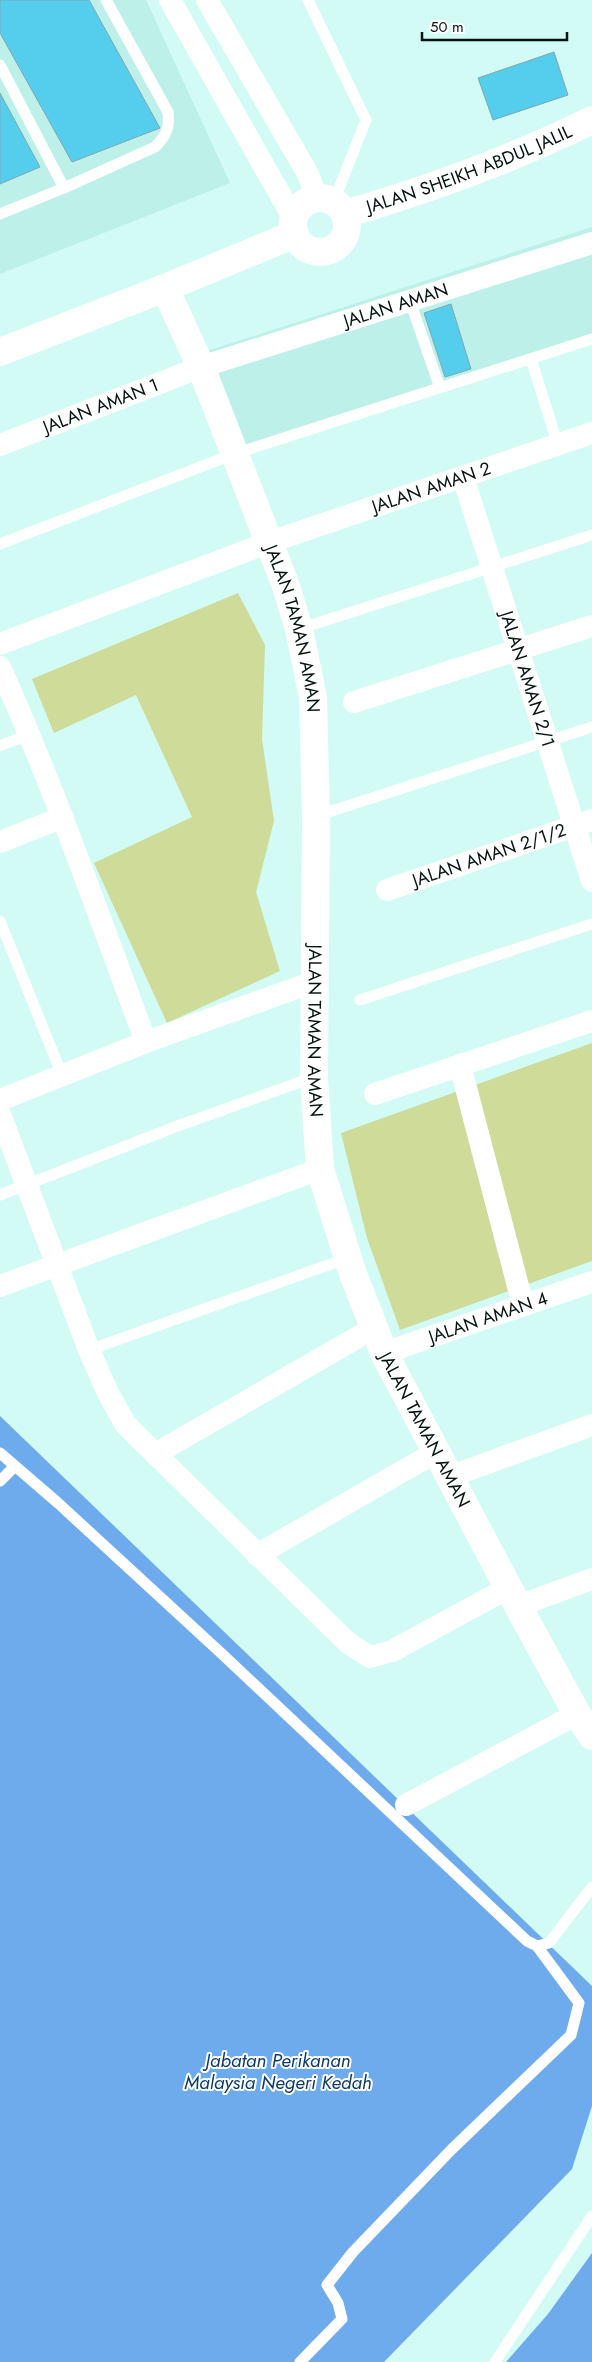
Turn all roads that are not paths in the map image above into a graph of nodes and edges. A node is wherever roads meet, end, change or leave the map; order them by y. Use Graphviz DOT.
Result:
graph roads {
  1 [pos="106,0"];
  2 [pos="170,0"];
  3 [pos="207,0"];
  4 [pos="308,0"];
  5 [pos="0,65"];
  6 [pos="592,120"];
  7 [pos="64,188"];
  8 [pos="332,205"];
  9 [pos="0,214"];
  10 [pos="294,226"];
  11 [pos="592,243"];
  12 [pos="165,288"];
  13 [pos="410,301"];
  14 [pos="592,339"];
  15 [pos="0,352"];
  16 [pos="531,359"];
  17 [pos="200,366"];
  18 [pos="440,388"];
  19 [pos="592,433"];
  20 [pos="0,445"];
  21 [pos="558,445"];
  22 [pos="234,454"];
  23 [pos="463,477"];
  24 [pos="592,535"];
  25 [pos="270,542"];
  26 [pos="0,544"];
  27 [pos="492,568"];
  28 [pos="592,626"];
  29 [pos="299,629"];
  30 [pos="0,644"];
  31 [pos="518,650"];
  32 [pos="0,667"];
  33 [pos="354,702"];
  34 [pos="592,728"];
  35 [pos="30,734"];
  36 [pos="548,742"];
  37 [pos="0,746"];
  38 [pos="316,816"];
  39 [pos="63,817"];
  40 [pos="583,823"];
  41 [pos="0,842"];
  42 [pos="592,881"];
  43 [pos="387,890"];
  44 [pos="0,921"];
  45 [pos="592,924"];
  46 [pos="313,982"];
  47 [pos="360,1000"];
  48 [pos="592,1021"];
  49 [pos="146,1042"];
  50 [pos="460,1065"];
  51 [pos="62,1075"];
  52 [pos="314,1077"];
  53 [pos="375,1094"];
  54 [pos="0,1100"];
  55 [pos="0,1114"];
  56 [pos="320,1169"];
  57 [pos="26,1184"];
  58 [pos="0,1195"];
  59 [pos="348,1258"];
  60 [pos="57,1265"];
  61 [pos="592,1282"];
  62 [pos="0,1286"];
  63 [pos="524,1305"];
  64 [pos="372,1328"];
  65 [pos="89,1350"];
  66 [pos="384,1354"];
  67 [pos="592,1426"];
  68 [pos="436,1452"];
  69 [pos="0,1453"];
  70 [pos="155,1454"];
  71 [pos="15,1466"];
  72 [pos="449,1477"];
  73 [pos="0,1481"];
  74 [pos="257,1556"];
  75 [pos="592,1579"];
  76 [pos="513,1597"];
  77 [pos="577,1714"];
  78 [pos="592,1736"];
  79 [pos="406,1805"];
  80 [pos="592,1887"];
  81 [pos="537,1946"];
  82 [pos="592,2216"];
  83 [pos="300,2362"];
  84 [pos="495,2362"];
  1 -- 7 [label="lane"];
  2 -- 10 [label="street"];
  3 -- 8 [label="street"];
  4 -- 8 [label="lane"];
  5 -- 7 [label="lane"];
  6 -- 8 [label="street, JALAN SHEIKH ABDUL JALIL"];
  7 -- 9 [label="lane"];
  8 -- 10 [label="street"];
  8 -- 10 [label="street"];
  10 -- 12 [label="street"];
  11 -- 13 [label="street, JALAN AMAN"];
  12 -- 15 [label="street"];
  12 -- 17 [label="street, JALAN TAMAN AMAN"];
  13 -- 17 [label="street, JALAN AMAN"];
  13 -- 18 [label="lane"];
  14 -- 16 [label="lane"];
  16 -- 18 [label="lane"];
  16 -- 21 [label="lane"];
  17 -- 20 [label="street, JALAN AMAN 1"];
  17 -- 22 [label="street, JALAN TAMAN AMAN"];
  18 -- 22 [label="lane"];
  19 -- 21 [label="street, JALAN AMAN 2"];
  21 -- 23 [label="street, JALAN AMAN 2"];
  22 -- 25 [label="street, JALAN TAMAN AMAN"];
  22 -- 26 [label="lane"];
  23 -- 25 [label="street, JALAN AMAN 2"];
  23 -- 27 [label="street, JALAN AMAN 2/1"];
  24 -- 27 [label="lane"];
  25 -- 29 [label="street, JALAN TAMAN AMAN"];
  25 -- 30 [label="street, JALAN AMAN 2"];
  27 -- 29 [label="lane"];
  27 -- 31 [label="street, JALAN AMAN 2/1"];
  28 -- 31 [label="street"];
  29 -- 38 [label="street, JALAN TAMAN AMAN"];
  31 -- 33 [label="street"];
  31 -- 36 [label="street, JALAN AMAN 2/1"];
  32 -- 35 [label="street"];
  34 -- 36 [label="lane"];
  35 -- 37 [label="lane"];
  35 -- 39 [label="street"];
  36 -- 38 [label="lane"];
  36 -- 40 [label="street, JALAN AMAN 2/1"];
  38 -- 46 [label="street, JALAN TAMAN AMAN"];
  39 -- 41 [label="street"];
  39 -- 49 [label="street"];
  40 -- 42 [label="street, JALAN AMAN 2/1"];
  40 -- 43 [label="street, JALAN AMAN 2/1/2"];
  44 -- 51 [label="lane"];
  45 -- 47 [label="lane"];
  46 -- 49 [label="street"];
  46 -- 52 [label="street, JALAN TAMAN AMAN"];
  48 -- 50 [label="street"];
  49 -- 51 [label="street"];
  50 -- 53 [label="street"];
  50 -- 63 [label="street"];
  51 -- 54 [label="street"];
  52 -- 56 [label="street, JALAN TAMAN AMAN"];
  52 -- 57 [label="lane"];
  55 -- 57 [label="street"];
  56 -- 59 [label="street, JALAN TAMAN AMAN"];
  56 -- 60 [label="street"];
  57 -- 58 [label="lane"];
  57 -- 60 [label="street"];
  59 -- 64 [label="street, JALAN TAMAN AMAN"];
  59 -- 65 [label="lane"];
  60 -- 62 [label="street"];
  60 -- 65 [label="street"];
  61 -- 63 [label="street, JALAN AMAN 4"];
  63 -- 66 [label="street, JALAN AMAN 4"];
  64 -- 66 [label="street, JALAN TAMAN AMAN"];
  64 -- 70 [label="street"];
  65 -- 70 [label="street"];
  66 -- 68 [label="street, JALAN TAMAN AMAN"];
  67 -- 72 [label="street"];
  68 -- 72 [label="street, JALAN TAMAN AMAN"];
  68 -- 74 [label="street"];
  69 -- 71 [label="lane"];
  70 -- 74 [label="street"];
  71 -- 73 [label="lane"];
  71 -- 81 [label="lane"];
  72 -- 76 [label="street, JALAN TAMAN AMAN"];
  74 -- 76 [label="street"];
  75 -- 76 [label="street"];
  76 -- 77 [label="street, JALAN TAMAN AMAN"];
  77 -- 78 [label="street, JALAN TAMAN AMAN"];
  77 -- 79 [label="street"];
  80 -- 81 [label="lane"];
  81 -- 83 [label="lane"];
  82 -- 84 [label="lane"];
}
